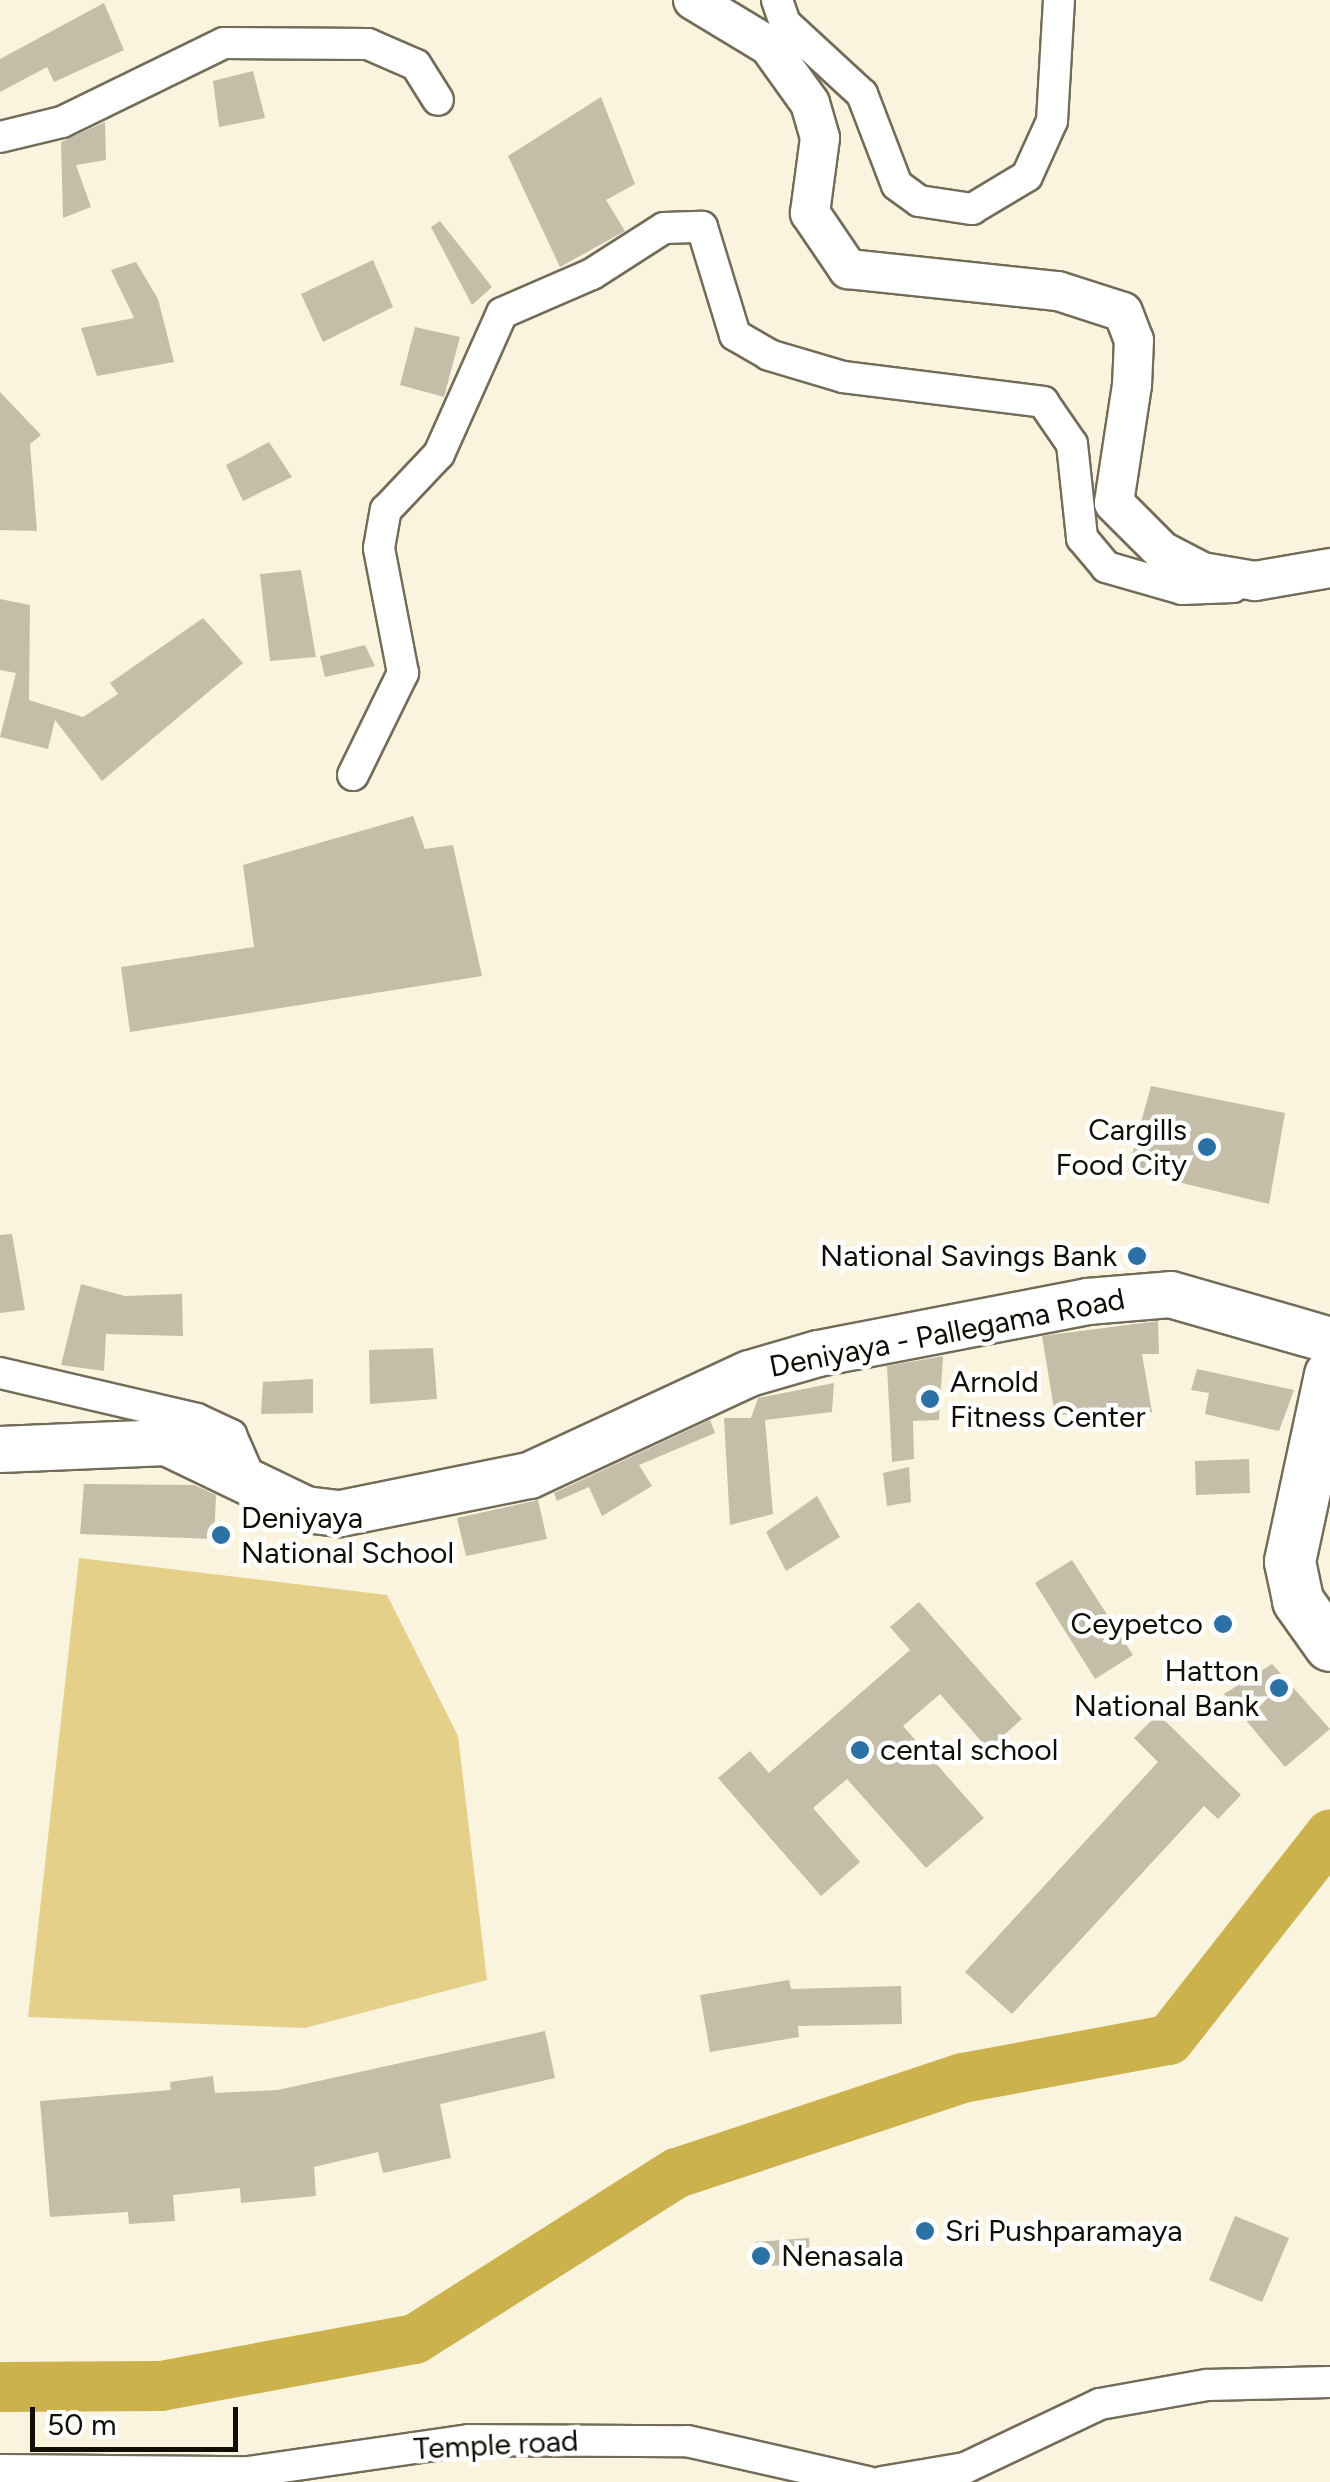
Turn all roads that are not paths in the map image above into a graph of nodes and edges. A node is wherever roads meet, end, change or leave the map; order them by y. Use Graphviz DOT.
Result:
graph roads {
  1 [pos="694,0"];
  2 [pos="777,0"];
  3 [pos="1059,0"];
  4 [pos="438,100"];
  5 [pos="0,137"];
  6 [pos="1330,568"];
  7 [pos="1255,582"];
  8 [pos="353,775"];
  9 [pos="1330,1340"];
  10 [pos="0,1374"];
  11 [pos="1330,1374"];
  12 [pos="0,1449"];
  13 [pos="250,1478"];
  14 [pos="1330,1646"];
  15 [pos="1330,2382"];
  16 [pos="761,2468"];
  17 [pos="0,2470"];
  18 [pos="868,2482"];
  19 [pos="882,2482"];
  1 -- 7 [label="street"];
  2 -- 3 [label="street"];
  4 -- 5 [label="street"];
  6 -- 7 [label="street"];
  7 -- 8 [label="street"];
  9 -- 13 [label="main road, Deniyaya - Pallegama Road"];
  10 -- 13 [label="street"];
  11 -- 14 [label="main road"];
  12 -- 13 [label="main road, Deniyaya - Pallegama Road"];
  15 -- 19 [label="street"];
  16 -- 17 [label="street, Temple road"];
  16 -- 18 [label="street, Temple road"];
}
